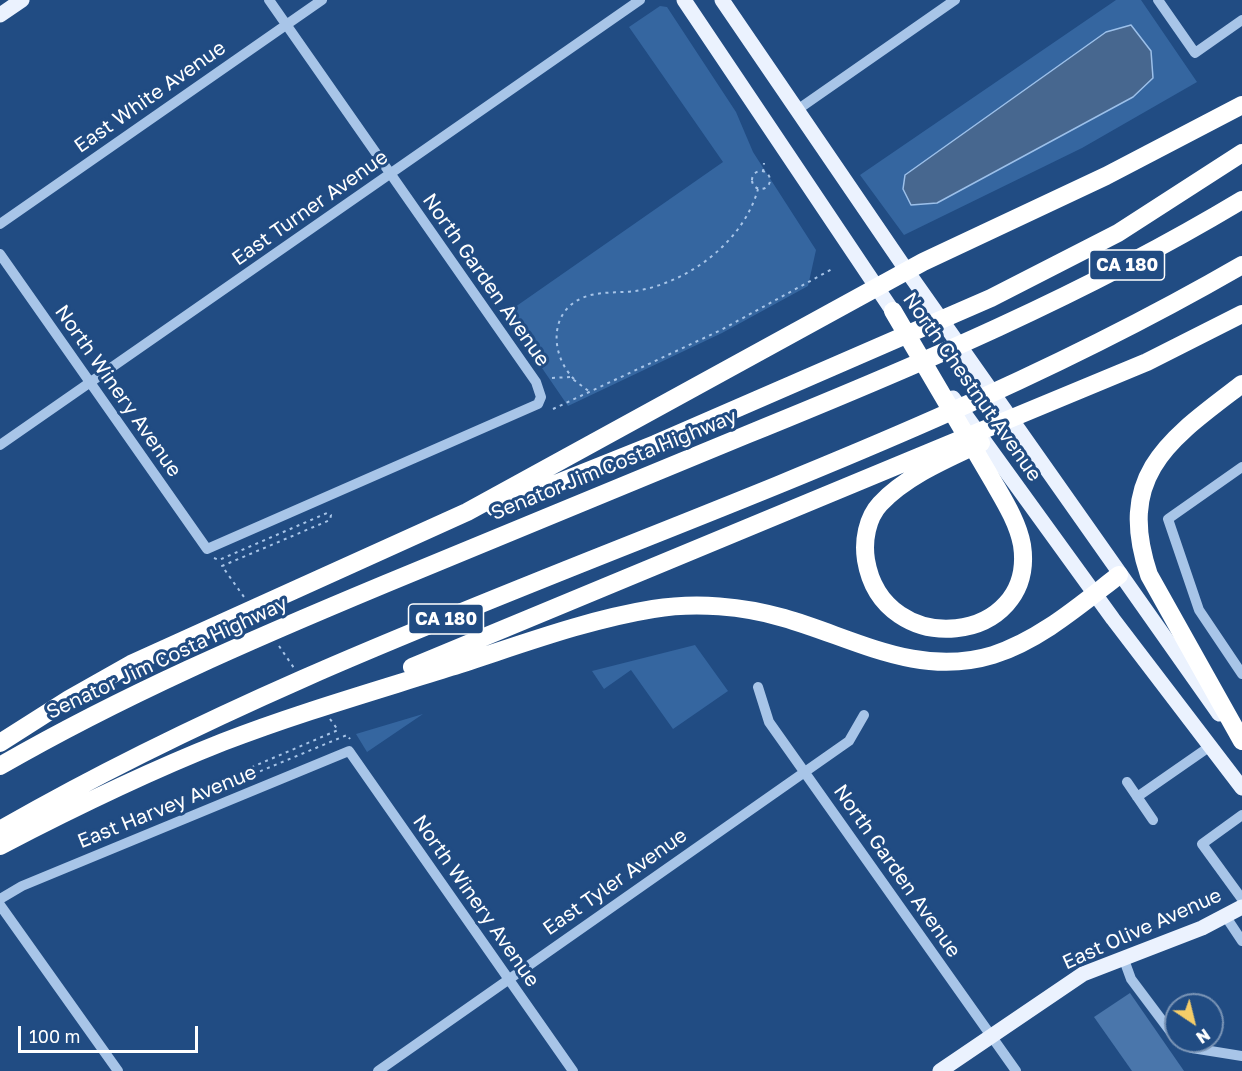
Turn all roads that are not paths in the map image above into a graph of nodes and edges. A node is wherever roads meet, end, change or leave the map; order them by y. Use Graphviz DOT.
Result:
graph roads {
  1 [pos="22,0"];
  2 [pos="269,0"];
  3 [pos="322,0"];
  4 [pos="640,0"];
  5 [pos="684,0"];
  6 [pos="722,0"];
  7 [pos="955,0"];
  8 [pos="1158,0"];
  9 [pos="0,15"];
  10 [pos="1242,20"];
  11 [pos="286,25"];
  12 [pos="1242,105"];
  13 [pos="797,110"];
  14 [pos="1242,153"];
  15 [pos="391,174"];
  16 [pos="1242,200"];
  17 [pos="0,224"];
  18 [pos="0,254"];
  19 [pos="1242,265"];
  20 [pos="907,271"];
  21 [pos="877,288"];
  22 [pos="893,311"];
  23 [pos="1242,314"];
  24 [pos="91,382"];
  25 [pos="1242,384"];
  26 [pos="0,445"];
  27 [pos="925,462"];
  28 [pos="1242,467"];
  29 [pos="207,549"];
  30 [pos="386,550"];
  31 [pos="1119,575"];
  32 [pos="1094,594"];
  33 [pos="1242,674"];
  34 [pos="758,687"];
  35 [pos="864,715"];
  36 [pos="280,722"];
  37 [pos="1242,741"];
  38 [pos="0,743"];
  39 [pos="1242,746"];
  40 [pos="1209,747"];
  41 [pos="349,751"];
  42 [pos="0,766"];
  43 [pos="804,772"];
  44 [pos="1126,782"];
  45 [pos="1242,788"];
  46 [pos="1137,797"];
  47 [pos="1242,815"];
  48 [pos="1154,820"];
  49 [pos="0,830"];
  50 [pos="0,846"];
  51 [pos="0,898"];
  52 [pos="1242,899"];
  53 [pos="0,905"];
  54 [pos="1242,907"];
  55 [pos="1226,916"];
  56 [pos="1242,941"];
  57 [pos="1123,957"];
  58 [pos="509,978"];
  59 [pos="1164,1022"];
  60 [pos="991,1035"];
  61 [pos="1224,1052"];
  62 [pos="1242,1056"];
  63 [pos="118,1071"];
  64 [pos="378,1071"];
  65 [pos="573,1071"];
  66 [pos="940,1071"];
  67 [pos="1016,1071"];
  1 -- 9 [label="main road"];
  2 -- 11 [label="street, North Garden Avenue"];
  3 -- 11 [label="street, East White Avenue"];
  4 -- 15 [label="street, East Turner Avenue"];
  5 -- 21 [label="main road, North Chestnut Avenue"];
  6 -- 13 [label="main road, North Chestnut Avenue"];
  7 -- 13 [label="street"];
  8 -- 10 [label="street"];
  11 -- 15 [label="street, North Garden Avenue"];
  11 -- 17 [label="street, East White Avenue"];
  12 -- 20 [label="highway"];
  13 -- 20 [label="main road, North Chestnut Avenue"];
  14 -- 30 [label="highway"];
  15 -- 24 [label="street, East Turner Avenue"];
  15 -- 29 [label="street, North Garden Avenue"];
  16 -- 42 [label="highway, Senator Jim Costa Highway / CA 180"];
  18 -- 24 [label="street, North Winery Avenue"];
  19 -- 49 [label="highway, CA 180"];
  20 -- 21 [label="highway"];
  20 -- 31 [label="main road, North Chestnut Avenue"];
  21 -- 22 [label="main road, North Chestnut Avenue"];
  21 -- 30 [label="highway"];
  22 -- 27 [label="highway"];
  22 -- 32 [label="main road, North Chestnut Avenue"];
  23 -- 27 [label="highway"];
  24 -- 26 [label="street, East Turner Avenue"];
  24 -- 29 [label="street, North Winery Avenue"];
  25 -- 37 [label="highway"];
  27 -- 36 [label="highway"];
  28 -- 33 [label="street"];
  30 -- 38 [label="highway"];
  31 -- 32 [label="highway"];
  31 -- 39 [label="main road, North Chestnut Avenue"];
  32 -- 36 [label="highway"];
  32 -- 40 [label="main road, North Chestnut Avenue"];
  34 -- 43 [label="street, North Garden Avenue"];
  35 -- 43 [label="street, East Tyler Avenue"];
  36 -- 50 [label="highway"];
  40 -- 45 [label="main road, North Chestnut Avenue"];
  40 -- 46 [label="street"];
  41 -- 51 [label="street, East Harvey Avenue"];
  41 -- 58 [label="street, North Winery Avenue"];
  43 -- 58 [label="street, East Tyler Avenue"];
  43 -- 60 [label="street, North Garden Avenue"];
  44 -- 46 [label="street"];
  46 -- 48 [label="street"];
  47 -- 52 [label="street"];
  53 -- 63 [label="street"];
  54 -- 55 [label="main road, East Olive Avenue"];
  55 -- 56 [label="street"];
  55 -- 57 [label="main road, East Olive Avenue"];
  57 -- 59 [label="street"];
  57 -- 60 [label="main road, East Olive Avenue"];
  58 -- 64 [label="street, East Tyler Avenue"];
  58 -- 65 [label="street, North Winery Avenue"];
  60 -- 66 [label="main road, East Olive Avenue"];
  60 -- 67 [label="street, North Garden Avenue"];
  61 -- 62 [label="street"];
}
